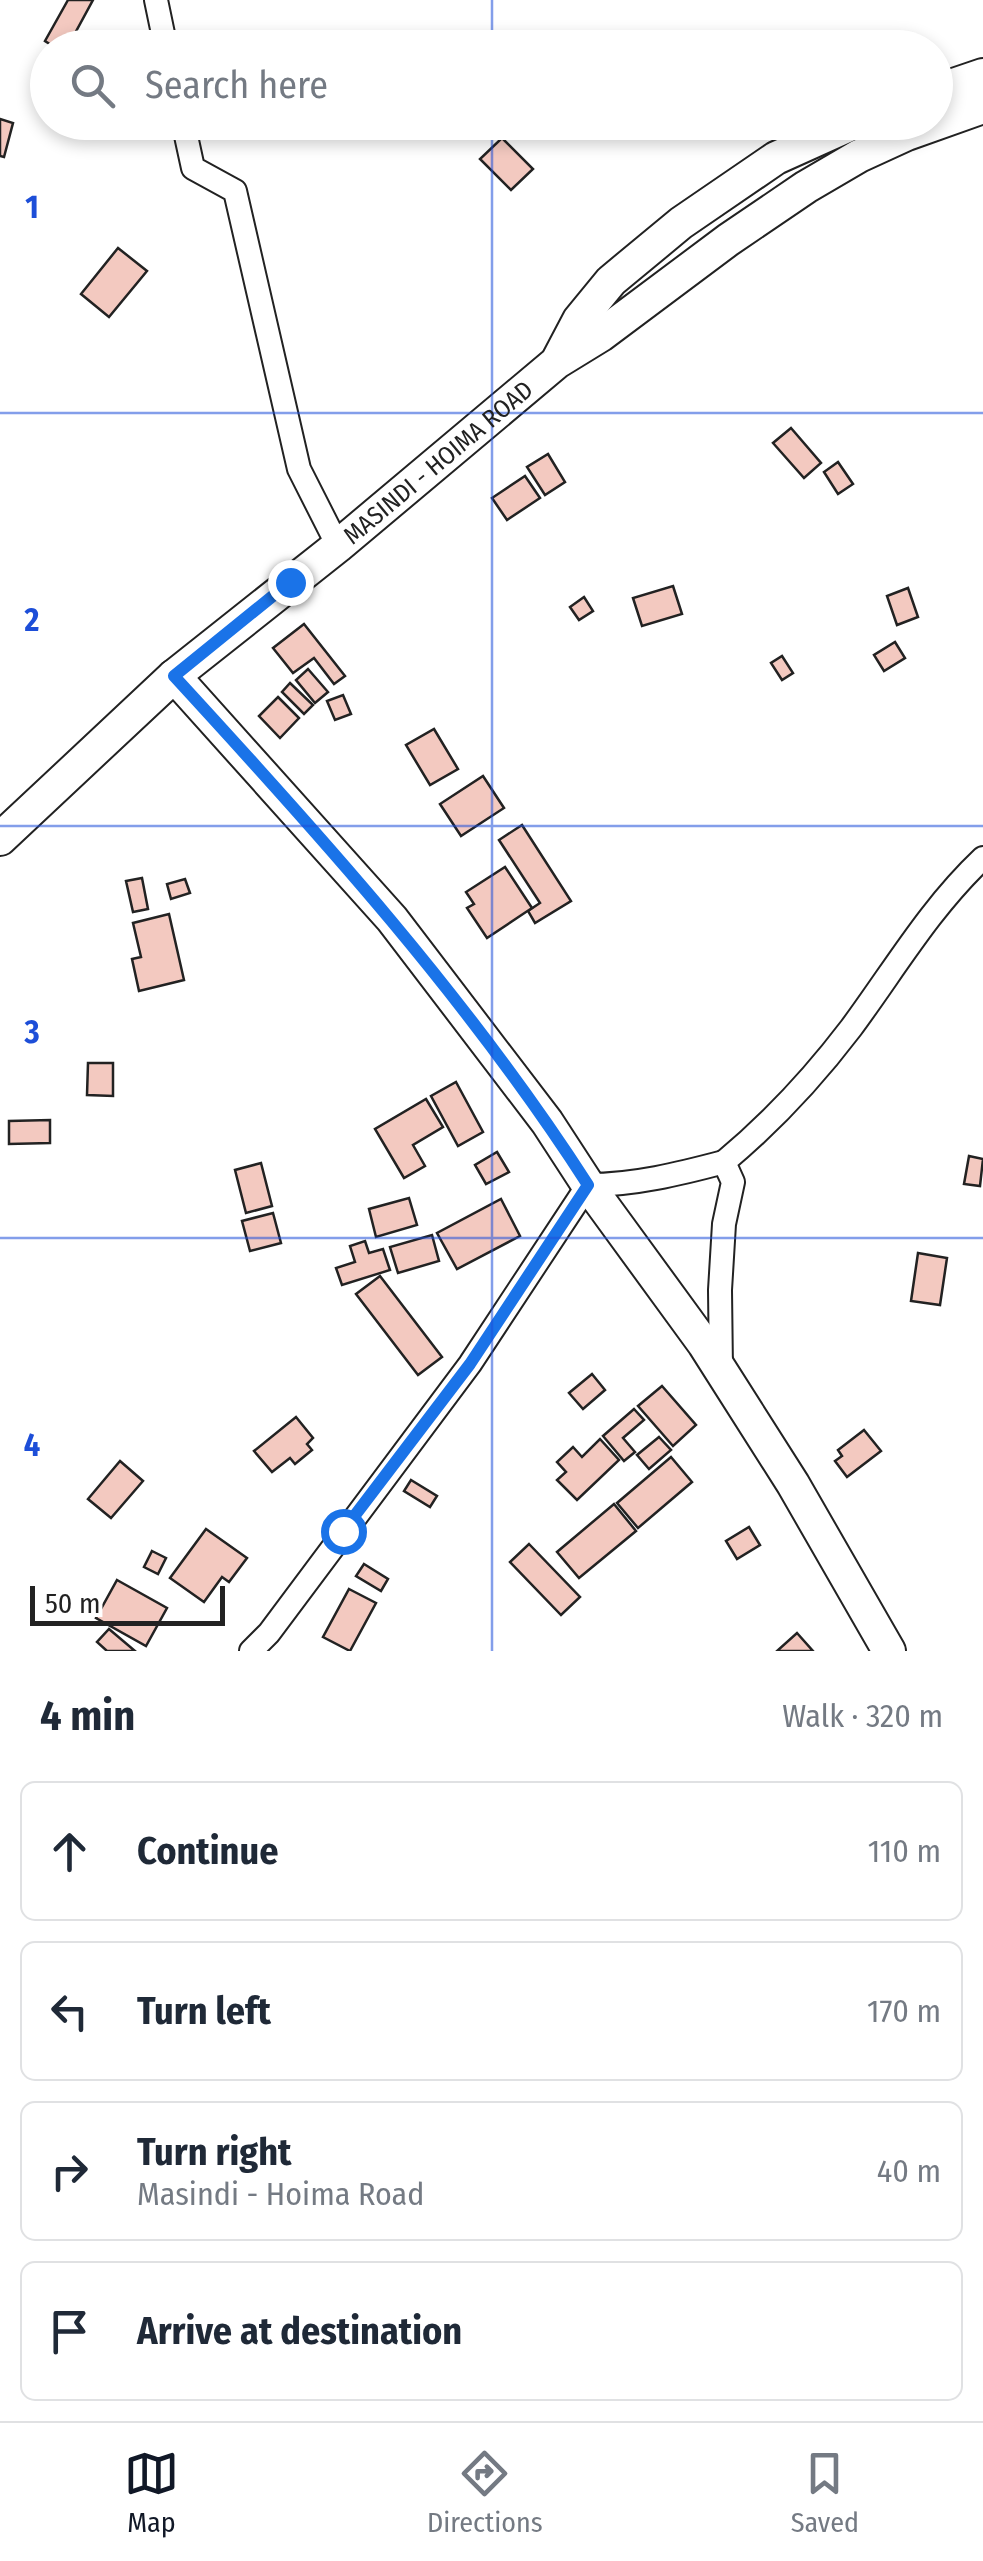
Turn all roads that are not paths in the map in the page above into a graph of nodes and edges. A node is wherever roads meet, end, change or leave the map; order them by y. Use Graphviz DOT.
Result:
graph roads {
  1 [pos="156,0"];
  2 [pos="162,30"];
  3 [pos="983,75"];
  4 [pos="953,86"];
  5 [pos="983,107"];
  6 [pos="953,118"];
  7 [pos="187,140"];
  8 [pos="816,140"];
  9 [pos="894,140"];
  10 [pos="557,362"];
  11 [pos="338,546"];
  12 [pos="174,676"];
  13 [pos="0,839"];
  14 [pos="983,858"];
  15 [pos="724,1162"];
  16 [pos="588,1185"];
  17 [pos="721,1370"];
  18 [pos="250,1651"];
  19 [pos="889,1651"];
  1 -- 2 [label="street"];
  3 -- 4 [label="main road"];
  5 -- 6 [label="main road, MASINDI - HOIMA ROAD"];
  7 -- 11 [label="street"];
  8 -- 10 [label="main road, MASINDI - HOIMA ROAD"];
  9 -- 10 [label="main road, MASINDI - HOIMA ROAD"];
  10 -- 11 [label="main road, MASINDI - HOIMA ROAD"];
  11 -- 12 [label="main road, MASINDI - HOIMA ROAD"];
  12 -- 13 [label="main road, MASINDI - HOIMA ROAD"];
  12 -- 16 [label="main road"];
  14 -- 15 [label="street"];
  15 -- 16 [label="street"];
  15 -- 17 [label="street"];
  16 -- 17 [label="main road"];
  16 -- 18 [label="street"];
  17 -- 19 [label="main road"];
}
